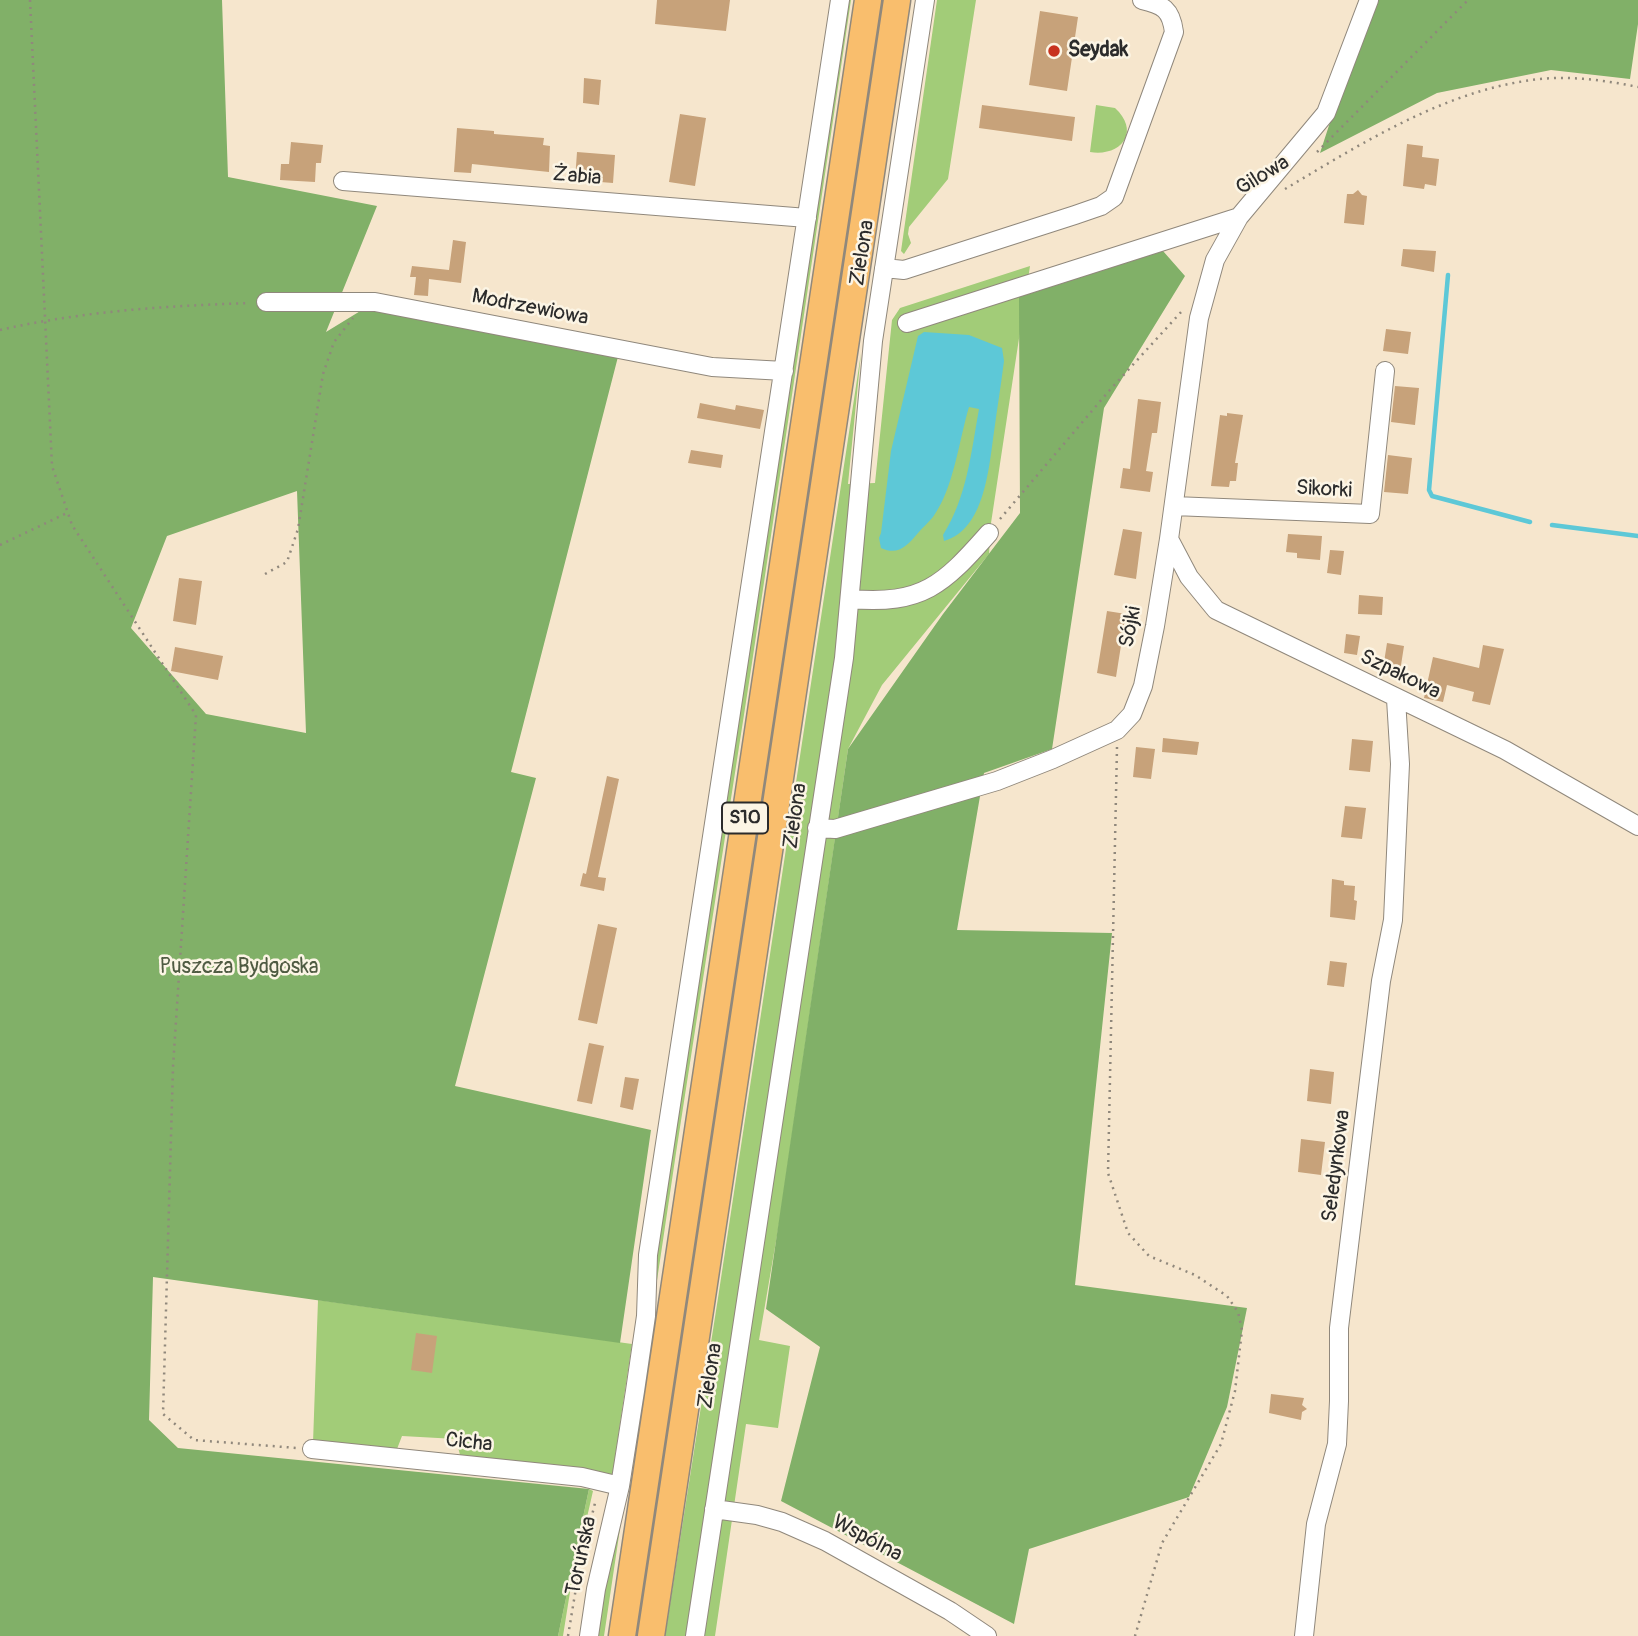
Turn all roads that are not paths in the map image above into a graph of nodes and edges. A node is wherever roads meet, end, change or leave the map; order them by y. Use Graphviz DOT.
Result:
graph roads {
  1 [pos="840,0"];
  2 [pos="868,0"];
  3 [pos="897,0"];
  4 [pos="925,0"];
  5 [pos="1142,0"];
  6 [pos="1369,0"];
  7 [pos="342,181"];
  8 [pos="1239,217"];
  9 [pos="807,218"];
  10 [pos="884,268"];
  11 [pos="266,302"];
  12 [pos="906,323"];
  13 [pos="784,371"];
  14 [pos="1385,371"];
  15 [pos="1174,506"];
  16 [pos="989,533"];
  17 [pos="1169,539"];
  18 [pos="850,599"];
  19 [pos="1396,699"];
  20 [pos="1638,826"];
  21 [pos="817,828"];
  22 [pos="312,1449"];
  23 [pos="620,1486"];
  24 [pos="714,1509"];
  25 [pos="589,1636"];
  26 [pos="622,1636"];
  27 [pos="651,1636"];
  28 [pos="695,1636"];
  29 [pos="987,1636"];
  30 [pos="1304,1636"];
  1 -- 9 [label="street"];
  2 -- 26 [label="highway, S10"];
  3 -- 27 [label="highway, S10"];
  4 -- 10 [label="street, Zielona"];
  5 -- 10 [label="street"];
  6 -- 8 [label="street, Sójki"];
  7 -- 9 [label="street, Żabia"];
  8 -- 12 [label="street, Gilowa"];
  8 -- 15 [label="street, Sójki"];
  9 -- 13 [label="street"];
  10 -- 18 [label="street, Zielona"];
  11 -- 13 [label="street, Modrzewiowa"];
  13 -- 23 [label="street"];
  14 -- 15 [label="street, Sikorki"];
  15 -- 17 [label="street, Sójki"];
  16 -- 18 [label="street"];
  17 -- 19 [label="street, Szpakowa"];
  17 -- 21 [label="street, Sójki"];
  18 -- 21 [label="street, Zielona"];
  19 -- 20 [label="street, Szpakowa"];
  19 -- 30 [label="street, Seledynkowa"];
  21 -- 24 [label="street, Zielona"];
  22 -- 23 [label="street, Cicha"];
  23 -- 25 [label="street, Toruńska"];
  24 -- 28 [label="street, Zielona"];
  24 -- 29 [label="street, Wspólna"];
}
